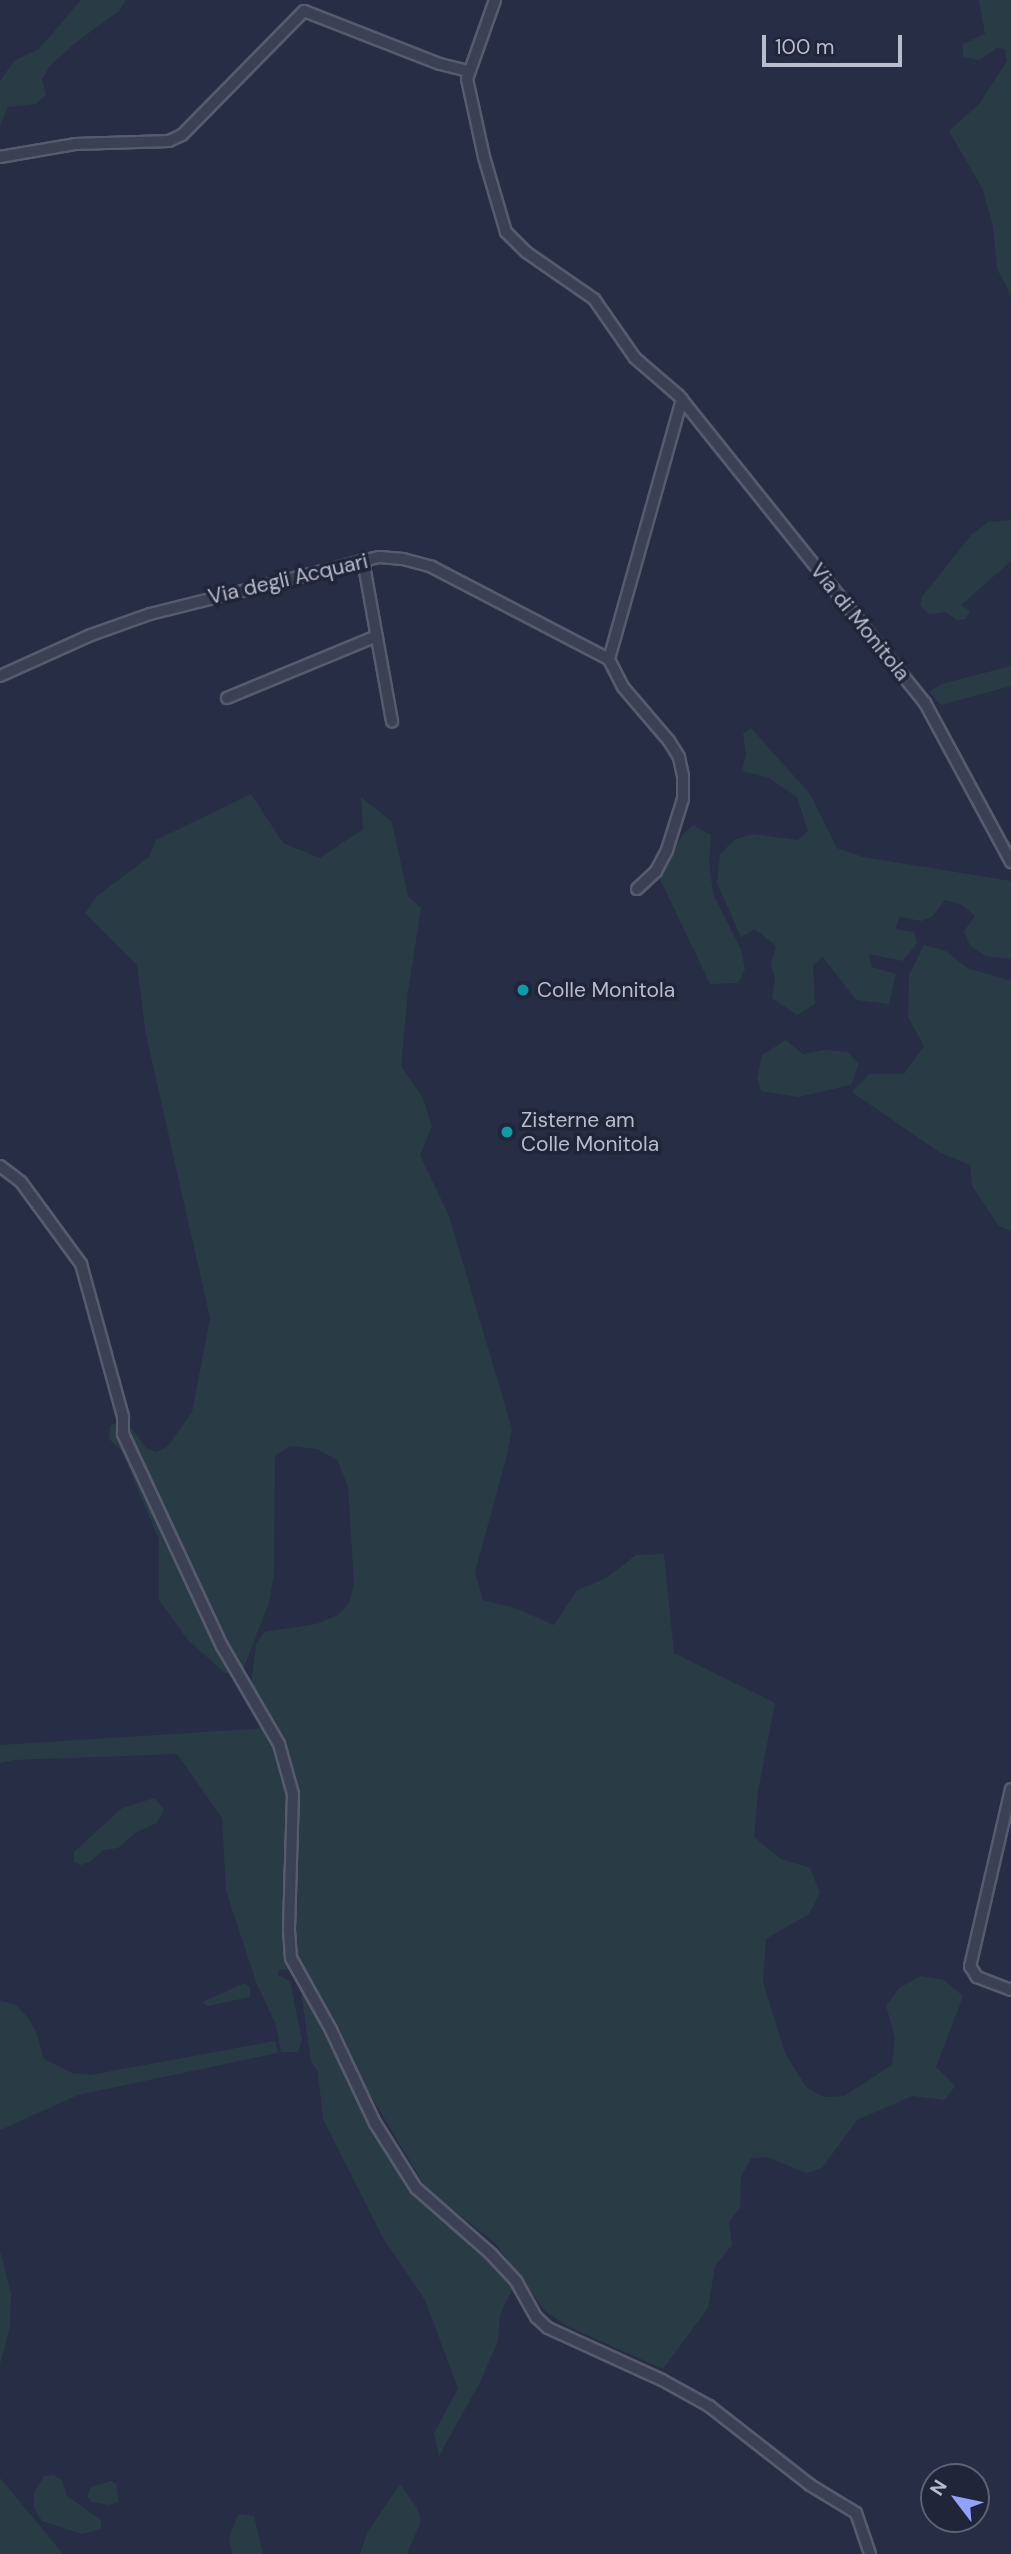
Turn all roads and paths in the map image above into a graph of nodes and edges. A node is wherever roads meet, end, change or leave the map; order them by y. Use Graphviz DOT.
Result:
graph roads {
  1 [pos="495,0"];
  2 [pos="469,71"];
  3 [pos="0,157"];
  4 [pos="682,399"];
  5 [pos="363,560"];
  6 [pos="377,636"];
  7 [pos="609,659"];
  8 [pos="0,676"];
  9 [pos="226,698"];
  10 [pos="392,721"];
  11 [pos="1011,862"];
  12 [pos="636,889"];
  13 [pos="0,1166"];
  14 [pos="1011,1789"];
  15 [pos="1011,1990"];
  16 [pos="870,2554"];
  1 -- 2 [label="street"];
  2 -- 3 [label="street"];
  2 -- 4 [label="street, Via di Monitola"];
  4 -- 7 [label="street"];
  4 -- 11 [label="street, Via di Monitola"];
  5 -- 6 [label="street"];
  5 -- 7 [label="street, Via degli Acquari"];
  5 -- 8 [label="street, Via degli Acquari"];
  6 -- 9 [label="street"];
  6 -- 10 [label="street"];
  7 -- 12 [label="street"];
  13 -- 16 [label="street"];
  14 -- 15 [label="street"];
}
